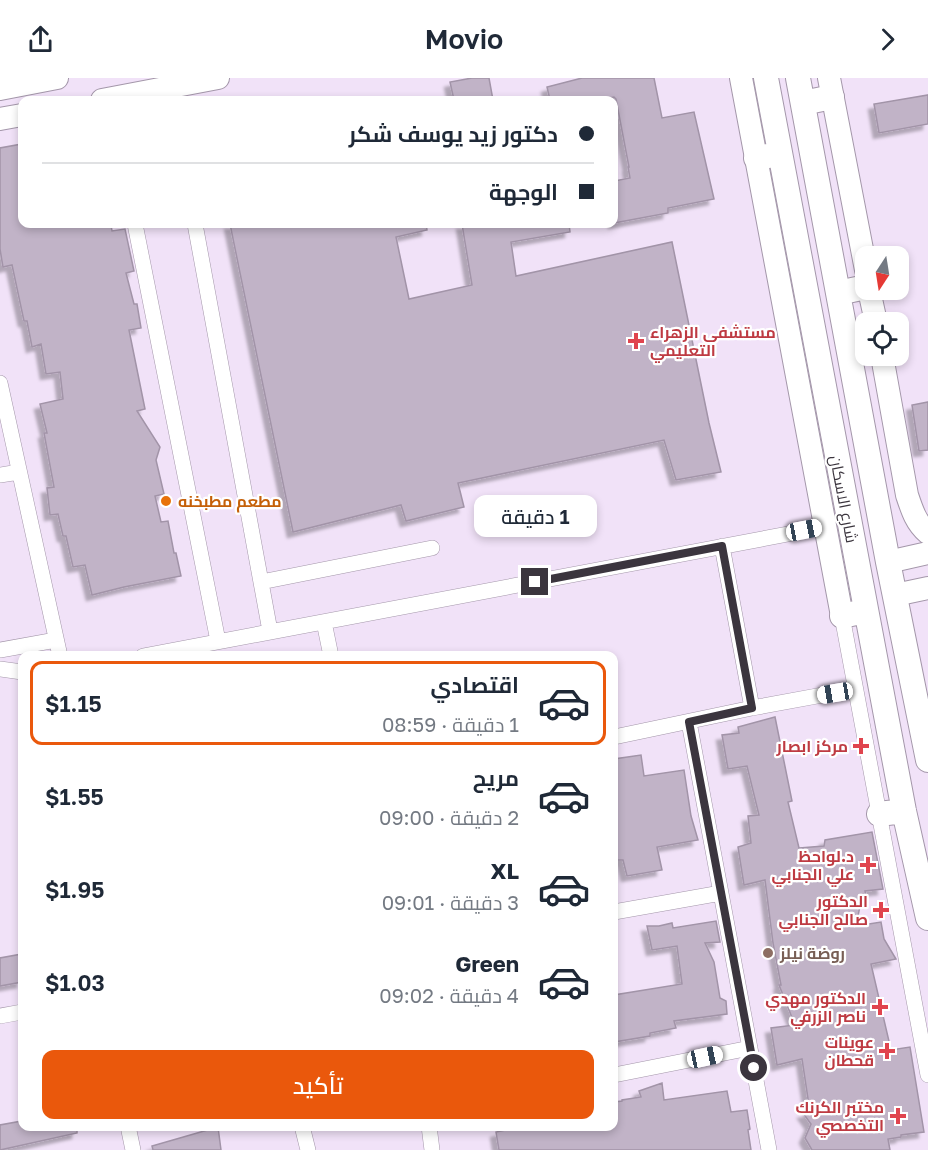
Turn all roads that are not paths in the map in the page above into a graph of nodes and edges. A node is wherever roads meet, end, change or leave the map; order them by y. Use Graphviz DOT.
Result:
graph roads {
  1 [pos="57,78"];
  2 [pos="218,78"];
  3 [pos="741,78"];
  4 [pos="765,78"];
  5 [pos="798,78"];
  6 [pos="830,87"];
  7 [pos="0,89"];
  8 [pos="169,89"];
  9 [pos="130,96"];
  10 [pos="803,103"];
  11 [pos="18,116"];
  12 [pos="0,119"];
  13 [pos="780,154"];
  14 [pos="756,158"];
  15 [pos="136,228"];
  16 [pos="196,228"];
  17 [pos="861,246"];
  18 [pos="855,289"];
  19 [pos="838,293"];
  20 [pos="884,366"];
  21 [pos="0,382"];
  22 [pos="19,472"];
  23 [pos="0,475"];
  24 [pos="825,526"];
  25 [pos="928,533"];
  26 [pos="722,546"];
  27 [pos="432,548"];
  28 [pos="928,553"];
  29 [pos="888,562"];
  30 [pos="261,582"];
  31 [pos="928,588"];
  32 [pos="895,595"];
  33 [pos="866,611"];
  34 [pos="842,615"];
  35 [pos="324,622"];
  36 [pos="270,631"];
  37 [pos="56,640"];
  38 [pos="218,641"];
  39 [pos="0,650"];
  40 [pos="59,651"];
  41 [pos="193,651"];
  42 [pos="330,651"];
  43 [pos="0,669"];
  44 [pos="18,671"];
  45 [pos="855,689"];
  46 [pos="752,708"];
  47 [pos="689,722"];
  48 [pos="618,736"];
  49 [pos="928,760"];
  50 [pos="904,811"];
  51 [pos="879,814"];
  52 [pos="721,893"];
  53 [pos="618,911"];
  54 [pos="928,918"];
  55 [pos="18,1013"];
  56 [pos="0,1016"];
  57 [pos="750,1048"];
  58 [pos="618,1074"];
  59 [pos="928,1075"];
  60 [pos="129,1131"];
  61 [pos="303,1131"];
  62 [pos="430,1131"];
  63 [pos="133,1150"];
  64 [pos="308,1150"];
  65 [pos="432,1150"];
  66 [pos="769,1150"];
  1 -- 7 [label="street"];
  2 -- 8 [label="street"];
  3 -- 14 [label="street"];
  4 -- 13 [label="main road, شارع الاسكان"];
  5 -- 10 [label="main road, شارع الاسكان"];
  6 -- 10 [label="main road"];
  6 -- 17 [label="street"];
  8 -- 9 [label="street"];
  10 -- 19 [label="main road, شارع الاسكان"];
  11 -- 12 [label="street"];
  13 -- 14 [label="main road"];
  13 -- 33 [label="main road, شارع الاسكان"];
  14 -- 24 [label="street"];
  15 -- 38 [label="street"];
  16 -- 30 [label="street"];
  18 -- 19 [label="main road"];
  19 -- 29 [label="main road, شارع الاسكان"];
  20 -- 25 [label="street"];
  21 -- 22 [label="street"];
  22 -- 23 [label="street"];
  22 -- 37 [label="street"];
  24 -- 26 [label="street"];
  24 -- 34 [label="street"];
  26 -- 35 [label="street"];
  26 -- 46 [label="street"];
  27 -- 30 [label="street"];
  28 -- 29 [label="street"];
  29 -- 32 [label="main road, شارع الاسكان"];
  30 -- 36 [label="street"];
  31 -- 32 [label="street"];
  32 -- 49 [label="main road, شارع الاسكان"];
  33 -- 34 [label="main road"];
  33 -- 50 [label="main road, شارع الاسكان"];
  34 -- 45 [label="street"];
  35 -- 36 [label="street"];
  35 -- 42 [label="street"];
  36 -- 38 [label="street"];
  37 -- 39 [label="street"];
  37 -- 40 [label="street"];
  38 -- 41 [label="street"];
  43 -- 44 [label="street"];
  45 -- 46 [label="street"];
  45 -- 51 [label="street"];
  46 -- 47 [label="street"];
  47 -- 48 [label="street"];
  47 -- 52 [label="street"];
  50 -- 51 [label="main road"];
  50 -- 54 [label="main road, شارع الاسكان"];
  51 -- 59 [label="street"];
  52 -- 53 [label="street"];
  52 -- 57 [label="street"];
  55 -- 56 [label="street"];
  57 -- 58 [label="street"];
  57 -- 66 [label="street"];
  60 -- 63 [label="street"];
  61 -- 64 [label="street"];
  62 -- 65 [label="street"];
}
